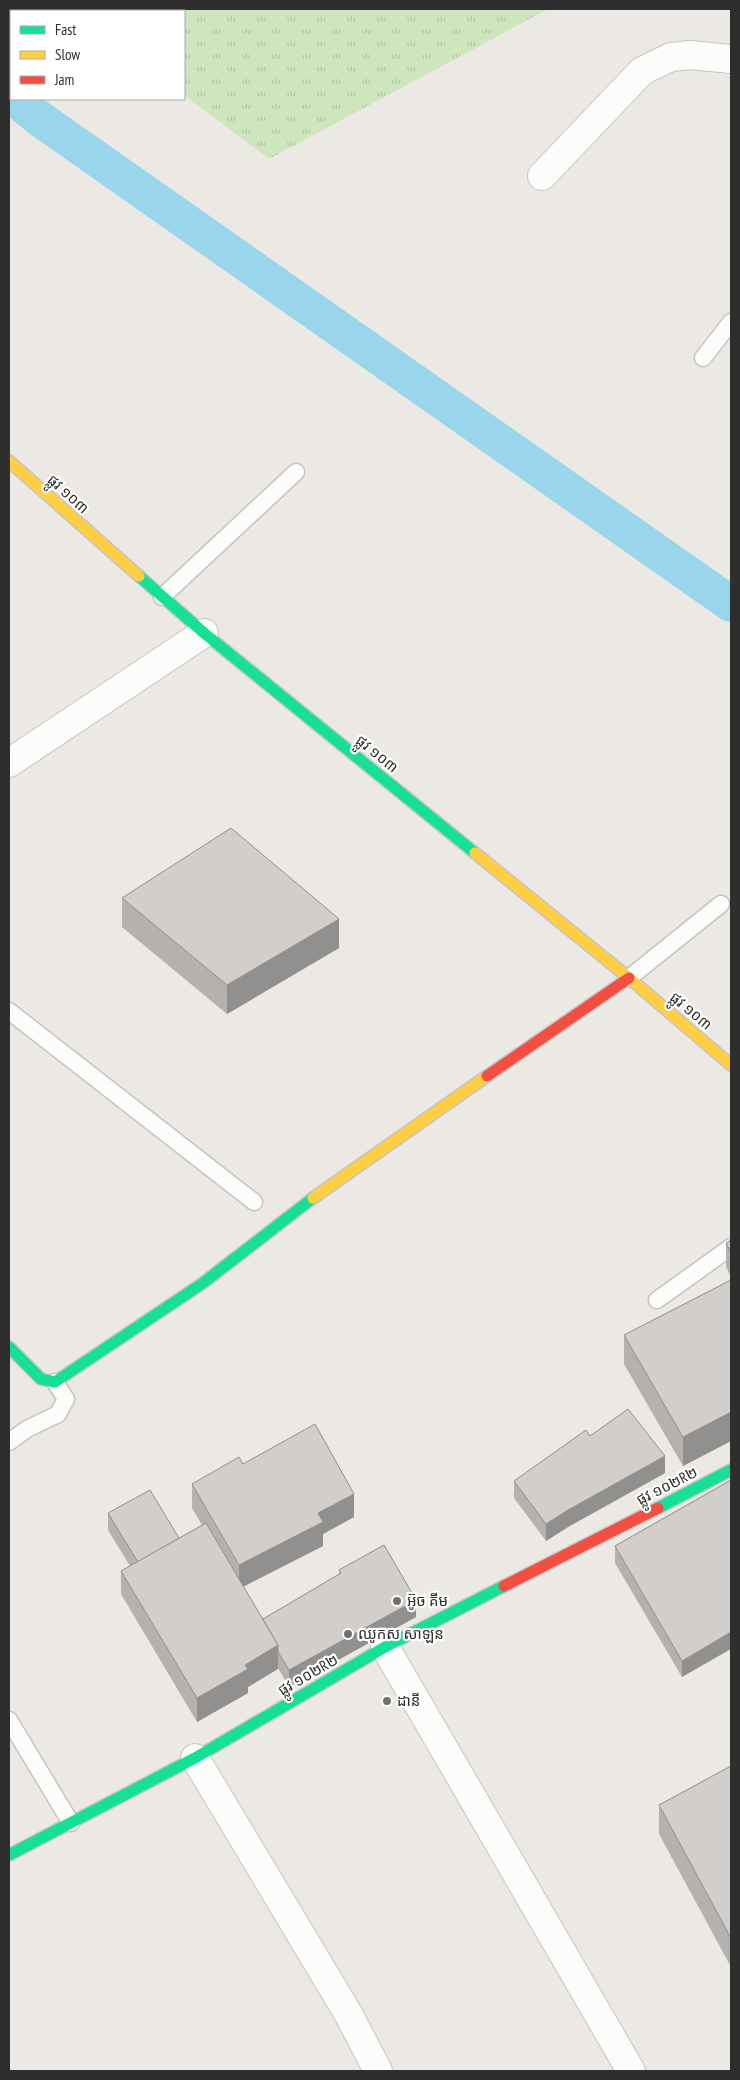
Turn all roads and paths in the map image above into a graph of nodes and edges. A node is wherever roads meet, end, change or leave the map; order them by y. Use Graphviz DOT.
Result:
graph roads {
  1 [pos="731,59"];
  2 [pos="542,176"];
  3 [pos="731,322"];
  4 [pos="703,358"];
  5 [pos="9,461"];
  6 [pos="296,472"];
  7 [pos="162,597"];
  8 [pos="204,633"];
  9 [pos="9,763"];
  10 [pos="721,904"];
  11 [pos="629,978"];
  12 [pos="9,1011"];
  13 [pos="731,1065"];
  14 [pos="254,1202"];
  15 [pos="731,1247"];
  16 [pos="657,1300"];
  17 [pos="9,1347"];
  18 [pos="55,1382"];
  19 [pos="9,1442"];
  20 [pos="731,1470"];
  21 [pos="385,1647"];
  22 [pos="9,1720"];
  23 [pos="195,1758"];
  24 [pos="70,1823"];
  25 [pos="9,1855"];
  26 [pos="378,2071"];
  27 [pos="631,2071"];
  1 -- 2 [label="street"];
  3 -- 4 [label="lane"];
  5 -- 7 [label="street, ផ្លូវ ១០៣"];
  6 -- 7 [label="lane"];
  7 -- 8 [label="street, ផ្លូវ ១០៣"];
  8 -- 9 [label="street"];
  8 -- 11 [label="street, ផ្លូវ ១០៣"];
  10 -- 11 [label="lane"];
  11 -- 13 [label="street, ផ្លូវ ១០៣"];
  11 -- 18 [label="street"];
  12 -- 14 [label="lane"];
  15 -- 16 [label="lane"];
  17 -- 18 [label="street"];
  18 -- 19 [label="lane"];
  20 -- 21 [label="street, ផ្លូវ ១០២R២"];
  21 -- 23 [label="street, ផ្លូវ ១០២R២"];
  21 -- 27 [label="street"];
  22 -- 24 [label="lane"];
  23 -- 24 [label="street, ផ្លូវ ១០២R២"];
  23 -- 26 [label="street"];
  24 -- 25 [label="street, ផ្លូវ ១០២R២"];
}
